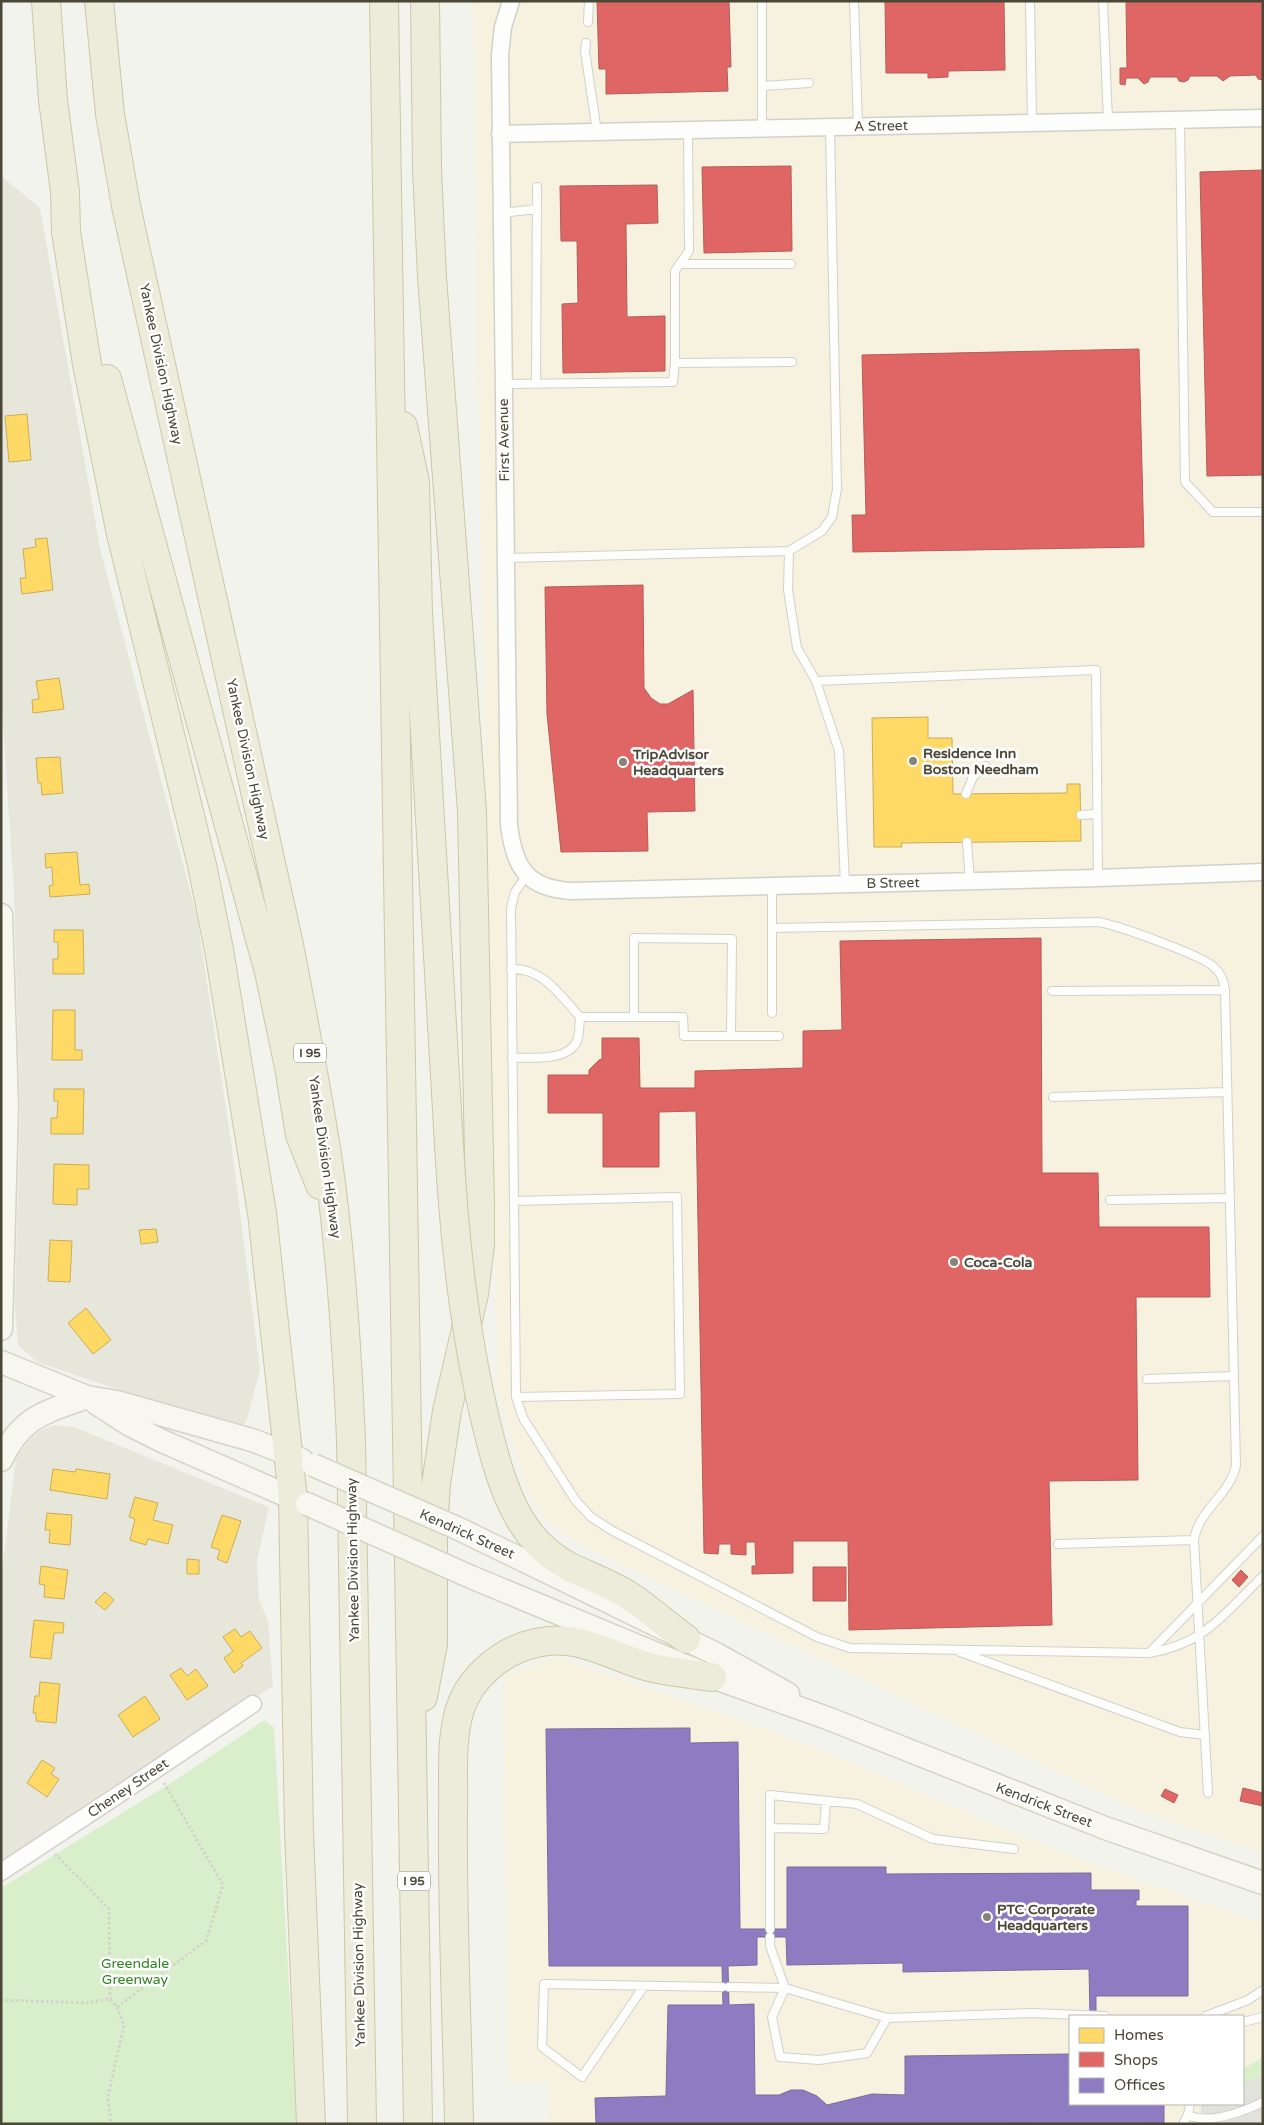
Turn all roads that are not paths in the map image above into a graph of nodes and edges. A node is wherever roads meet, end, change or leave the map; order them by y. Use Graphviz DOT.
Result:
graph roads {
  1 [pos="46,1"];
  2 [pos="99,1"];
  3 [pos="384,1"];
  4 [pos="425,1"];
  5 [pos="511,1"];
  6 [pos="589,1"];
  7 [pos="762,1"];
  8 [pos="854,1"];
  9 [pos="1030,1"];
  10 [pos="1103,1"];
  11 [pos="588,22"];
  12 [pos="586,43"];
  13 [pos="809,83"];
  14 [pos="762,86"];
  15 [pos="1263,118"];
  16 [pos="1180,120"];
  17 [pos="1108,121"];
  18 [pos="1032,123"];
  19 [pos="830,127"];
  20 [pos="858,127"];
  21 [pos="762,129"];
  22 [pos="688,130"];
  23 [pos="597,132"];
  24 [pos="500,134"];
  25 [pos="537,187"];
  26 [pos="65,192"];
  27 [pos="537,209"];
  28 [pos="501,214"];
  29 [pos="680,264"];
  30 [pos="791,264"];
  31 [pos="792,362"];
  32 [pos="675,363"];
  33 [pos="390,365"];
  34 [pos="536,383"];
  35 [pos="503,384"];
  36 [pos="1263,512"];
  37 [pos="789,551"];
  38 [pos="506,558"];
  39 [pos="816,681"];
  40 [pos="986,766"];
  41 [pos="966,794"];
  42 [pos="1097,814"];
  43 [pos="1081,815"];
  44 [pos="967,842"];
  45 [pos="1263,872"];
  46 [pos="1245,873"];
  47 [pos="527,875"];
  48 [pos="1098,878"];
  49 [pos="970,882"];
  50 [pos="1263,882"];
  51 [pos="844,885"];
  52 [pos="772,886"];
  53 [pos="1,915"];
  54 [pos="772,928"];
  55 [pos="511,969"];
  56 [pos="1225,990"];
  57 [pos="1052,991"];
  58 [pos="772,1013"];
  59 [pos="580,1017"];
  60 [pos="634,1017"];
  61 [pos="731,1036"];
  62 [pos="779,1036"];
  63 [pos="512,1058"];
  64 [pos="1228,1092"];
  65 [pos="1053,1097"];
  66 [pos="1230,1198"];
  67 [pos="1110,1200"];
  68 [pos="514,1201"];
  69 [pos="335,1223"];
  70 [pos="1,1328"];
  71 [pos="1,1362"];
  72 [pos="1234,1376"];
  73 [pos="1147,1379"];
  74 [pos="87,1397"];
  75 [pos="516,1397"];
  76 [pos="1,1460"];
  77 [pos="301,1460"];
  78 [pos="300,1501"];
  79 [pos="1263,1536"];
  80 [pos="1194,1540"];
  81 [pos="1058,1544"];
  82 [pos="1263,1576"];
  83 [pos="1198,1602"];
  84 [pos="1199,1636"];
  85 [pos="686,1639"];
  86 [pos="953,1650"];
  87 [pos="1149,1653"];
  88 [pos="712,1677"];
  89 [pos="253,1704"];
  90 [pos="827,1718"];
  91 [pos="1204,1735"];
  92 [pos="412,1750"];
  93 [pos="1208,1794"];
  94 [pos="826,1801"];
  95 [pos="770,1828"];
  96 [pos="1014,1849"];
  97 [pos="1,1872"];
  98 [pos="1259,1879"];
  99 [pos="644,1986"];
  100 [pos="786,1988"];
  101 [pos="1263,1990"];
  102 [pos="1081,2015"];
  103 [pos="1209,2015"];
  104 [pos="1263,2017"];
  105 [pos="887,2018"];
  106 [pos="1244,2022"];
  107 [pos="1263,2102"];
  108 [pos="1190,2105"];
  109 [pos="1188,2115"];
  110 [pos="311,2124"];
  111 [pos="362,2124"];
  112 [pos="418,2124"];
  113 [pos="459,2124"];
  114 [pos="1183,2124"];
  1 -- 26 [label="highway"];
  2 -- 69 [label="highway, Yankee Division Highway / I 95"];
  3 -- 33 [label="highway, I 95"];
  4 -- 92 [label="highway"];
  5 -- 24 [label="street, First Avenue"];
  6 -- 11 [label="lane"];
  7 -- 14 [label="lane"];
  8 -- 20 [label="lane"];
  9 -- 18 [label="lane"];
  10 -- 17 [label="lane"];
  12 -- 23 [label="lane"];
  13 -- 14 [label="lane"];
  14 -- 21 [label="lane"];
  15 -- 16 [label="street, A Street"];
  16 -- 17 [label="street, A Street"];
  16 -- 36 [label="lane"];
  17 -- 18 [label="street, A Street"];
  18 -- 20 [label="street, A Street"];
  19 -- 20 [label="street, A Street"];
  19 -- 21 [label="street, A Street"];
  19 -- 37 [label="lane"];
  21 -- 22 [label="street, A Street"];
  22 -- 23 [label="street, A Street"];
  22 -- 29 [label="lane"];
  23 -- 24 [label="street, A Street"];
  24 -- 28 [label="street, First Avenue"];
  25 -- 27 [label="lane"];
  26 -- 69 [label="highway"];
  26 -- 77 [label="highway"];
  27 -- 28 [label="lane"];
  27 -- 34 [label="lane"];
  28 -- 35 [label="street, First Avenue"];
  29 -- 30 [label="lane"];
  29 -- 32 [label="lane"];
  31 -- 32 [label="lane"];
  32 -- 34 [label="lane"];
  33 -- 85 [label="highway, bridge"];
  33 -- 92 [label="highway, I 95"];
  34 -- 35 [label="lane"];
  35 -- 38 [label="street, First Avenue"];
  37 -- 38 [label="lane"];
  37 -- 39 [label="lane"];
  38 -- 47 [label="street, First Avenue"];
  39 -- 42 [label="lane"];
  39 -- 51 [label="lane"];
  40 -- 41 [label="lane"];
  42 -- 43 [label="lane"];
  42 -- 48 [label="lane"];
  44 -- 49 [label="lane"];
  45 -- 46 [label="street, B Street"];
  46 -- 48 [label="street, B Street"];
  46 -- 50 [label="street"];
  47 -- 52 [label="street, B Street"];
  47 -- 55 [label="lane"];
  48 -- 49 [label="street, B Street"];
  49 -- 51 [label="street, B Street"];
  51 -- 52 [label="street, B Street"];
  52 -- 54 [label="lane"];
  53 -- 70 [label="main road"];
  54 -- 56 [label="lane"];
  54 -- 58 [label="lane"];
  55 -- 59 [label="lane"];
  55 -- 63 [label="lane"];
  56 -- 57 [label="lane"];
  56 -- 64 [label="lane"];
  59 -- 60 [label="lane"];
  59 -- 63 [label="lane"];
  60 -- 61 [label="lane"];
  60 -- 61 [label="lane"];
  61 -- 62 [label="lane"];
  63 -- 68 [label="lane"];
  64 -- 65 [label="lane"];
  64 -- 66 [label="lane"];
  66 -- 67 [label="lane"];
  66 -- 72 [label="lane"];
  68 -- 75 [label="lane"];
  68 -- 75 [label="lane"];
  69 -- 111 [label="highway, Yankee Division Highway / I 95"];
  71 -- 74 [label="main road, Kendrick Street"];
  72 -- 73 [label="lane"];
  72 -- 80 [label="lane"];
  74 -- 76 [label="main road"];
  74 -- 77 [label="main road, Kendrick Street"];
  74 -- 78 [label="main road, Kendrick Street"];
  75 -- 86 [label="lane"];
  77 -- 78 [label="highway"];
  77 -- 85 [label="main road, Kendrick Street, bridge"];
  78 -- 88 [label="main road, Kendrick Street, bridge"];
  78 -- 110 [label="highway"];
  79 -- 83 [label="lane"];
  80 -- 81 [label="lane"];
  80 -- 83 [label="lane"];
  82 -- 84 [label="lane"];
  83 -- 84 [label="lane"];
  83 -- 87 [label="lane"];
  84 -- 87 [label="lane"];
  84 -- 91 [label="lane"];
  85 -- 90 [label="main road, Kendrick Street"];
  86 -- 87 [label="lane"];
  86 -- 91 [label="lane"];
  88 -- 90 [label="main road, Kendrick Street"];
  88 -- 113 [label="highway"];
  89 -- 97 [label="street, Cheney Street"];
  90 -- 98 [label="main road, Kendrick Street"];
  91 -- 93 [label="lane"];
  92 -- 112 [label="highway, I 95"];
  94 -- 95 [label="lane"];
  94 -- 95 [label="lane"];
  94 -- 96 [label="lane"];
  95 -- 100 [label="lane"];
  99 -- 99 [label="lane"];
  99 -- 100 [label="lane"];
  100 -- 105 [label="lane"];
  100 -- 105 [label="lane"];
  101 -- 103 [label="lane"];
  102 -- 105 [label="lane"];
  104 -- 106 [label="lane"];
  107 -- 109 [label="lane"];
  108 -- 109 [label="lane"];
  109 -- 114 [label="lane"];
}
